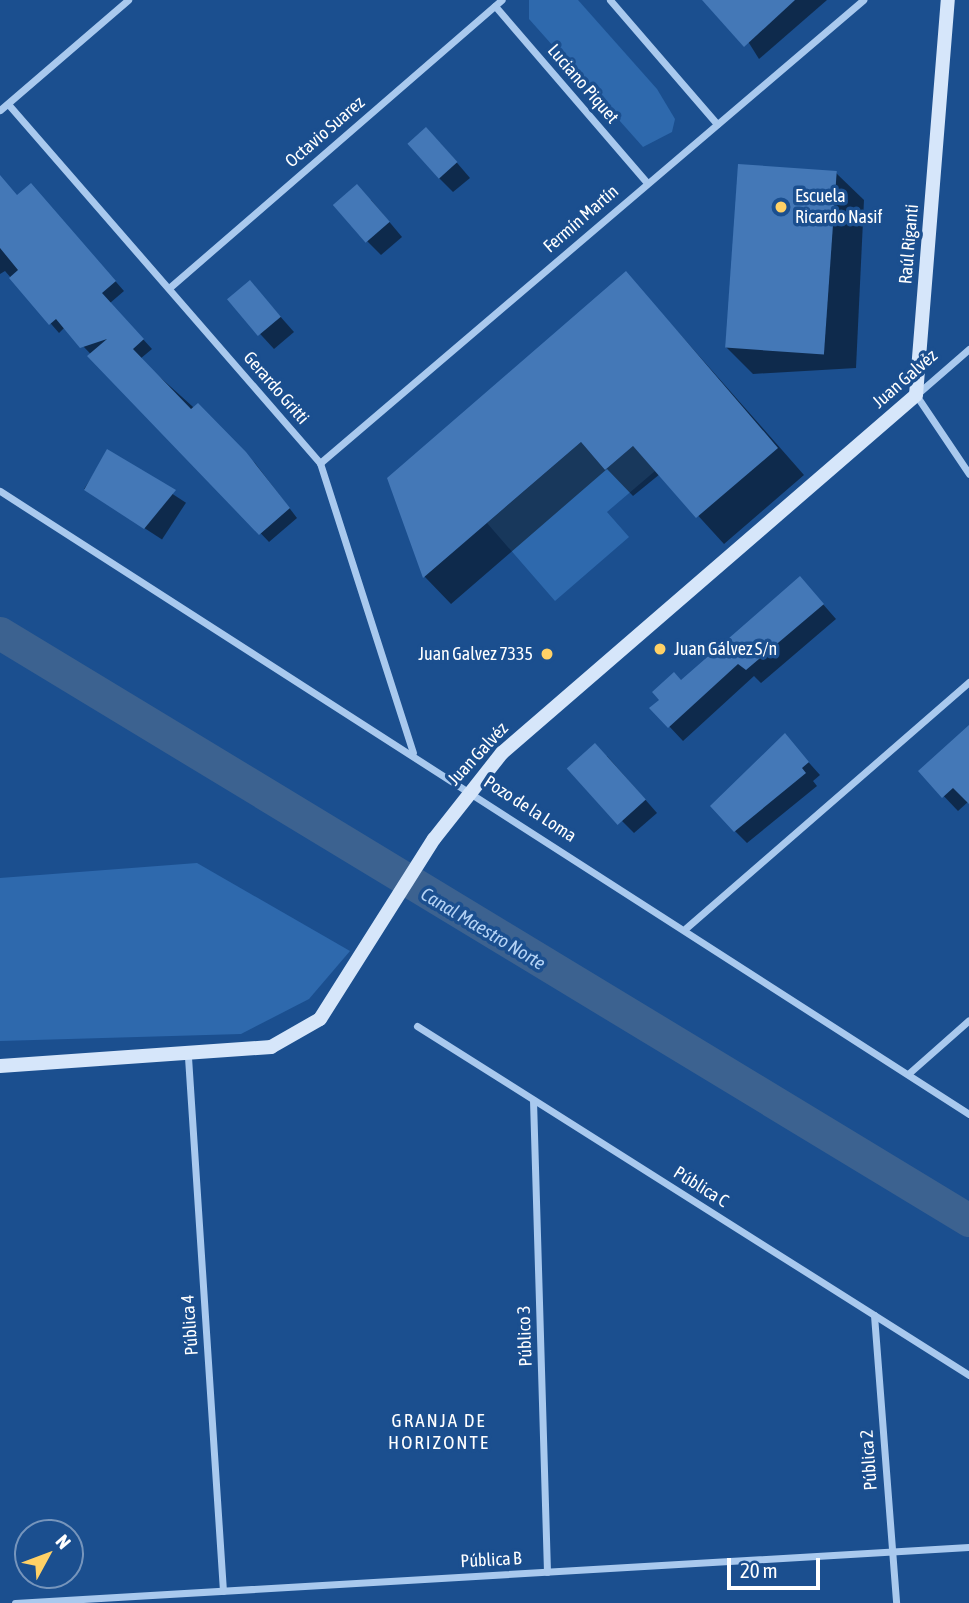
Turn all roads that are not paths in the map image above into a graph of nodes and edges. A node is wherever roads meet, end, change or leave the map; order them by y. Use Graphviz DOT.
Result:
graph roads {
  1 [pos="128,0"];
  2 [pos="502,0"];
  3 [pos="610,0"];
  4 [pos="863,0"];
  5 [pos="948,0"];
  6 [pos="495,6"];
  7 [pos="8,104"];
  8 [pos="0,110"];
  9 [pos="717,124"];
  10 [pos="647,183"];
  11 [pos="169,288"];
  12 [pos="969,349"];
  13 [pos="916,395"];
  14 [pos="320,463"];
  15 [pos="969,474"];
  16 [pos="0,491"];
  17 [pos="969,682"];
  18 [pos="413,752"];
  19 [pos="469,789"];
  20 [pos="686,928"];
  21 [pos="969,1020"];
  22 [pos="417,1026"];
  23 [pos="188,1056"];
  24 [pos="0,1066"];
  25 [pos="908,1074"];
  26 [pos="533,1100"];
  27 [pos="969,1114"];
  28 [pos="874,1315"];
  29 [pos="969,1375"];
  30 [pos="969,1547"];
  31 [pos="891,1552"];
  32 [pos="547,1572"];
  33 [pos="223,1591"];
  34 [pos="15,1603"];
  35 [pos="896,1603"];
  1 -- 7 [label="street"];
  2 -- 6 [label="street, Octavio Suarez"];
  3 -- 9 [label="street"];
  4 -- 9 [label="street, Fermín Martín"];
  5 -- 13 [label="main road, Raúl Riganti"];
  6 -- 10 [label="street, Luciano Piquet"];
  6 -- 11 [label="street, Octavio Suarez"];
  7 -- 8 [label="street"];
  7 -- 11 [label="street, Gerardo Gritti"];
  9 -- 10 [label="street, Fermín Martín"];
  10 -- 14 [label="street, Fermín Martín"];
  11 -- 14 [label="street, Gerardo Gritti"];
  12 -- 13 [label="street, Juan Galvéz"];
  13 -- 15 [label="street"];
  13 -- 19 [label="main road, Juan Galvéz"];
  14 -- 18 [label="street, Gerardo Gritti"];
  16 -- 18 [label="street, Pozo de la Loma"];
  17 -- 20 [label="street"];
  18 -- 19 [label="street, Pozo de la Loma"];
  19 -- 20 [label="street, Pozo de la Loma"];
  19 -- 23 [label="main road, Juan Galvéz"];
  20 -- 25 [label="street, Pozo de la Loma"];
  21 -- 25 [label="street"];
  22 -- 26 [label="street, Pública C"];
  23 -- 24 [label="main road, Juan Galvéz"];
  23 -- 33 [label="street, Pública 4"];
  25 -- 27 [label="street, Pozo de la Loma"];
  26 -- 28 [label="street, Pública C"];
  26 -- 32 [label="street, Público 3"];
  28 -- 29 [label="street, Pública C"];
  28 -- 31 [label="street, Pública 2"];
  30 -- 31 [label="street, Pública B"];
  31 -- 32 [label="street, Pública B"];
  31 -- 35 [label="street, Pública 2"];
  32 -- 33 [label="street, Pública B"];
  33 -- 34 [label="street, Pública B"];
}
